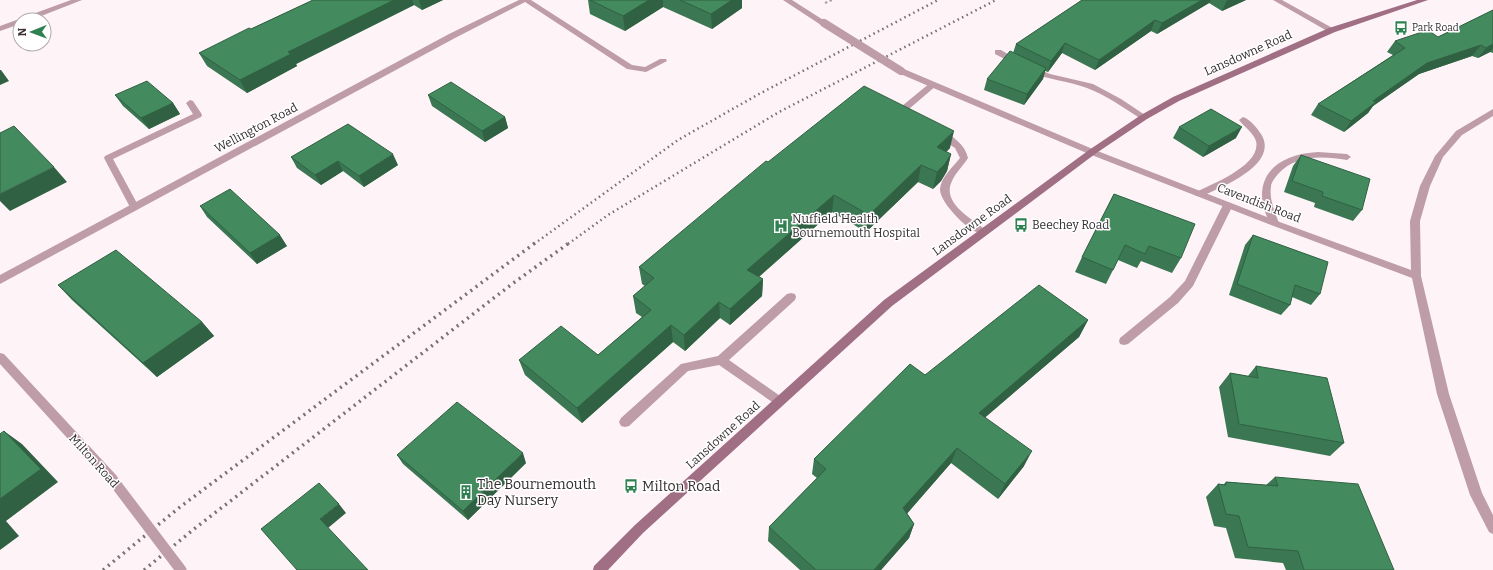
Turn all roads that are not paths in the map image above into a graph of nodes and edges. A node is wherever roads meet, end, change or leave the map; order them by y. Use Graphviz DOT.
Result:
graph roads {
  1 [pos="78,0"];
  2 [pos="526,0"];
  3 [pos="787,0"];
  4 [pos="1277,0"];
  5 [pos="1424,0"];
  6 [pos="46,12"];
  7 [pos="12,24"];
  8 [pos="0,29"];
  9 [pos="1332,30"];
  10 [pos="998,52"];
  11 [pos="663,61"];
  12 [pos="933,85"];
  13 [pos="190,103"];
  14 [pos="1493,112"];
  15 [pos="1144,117"];
  16 [pos="1243,120"];
  17 [pos="920,122"];
  18 [pos="932,130"];
  19 [pos="1092,152"];
  20 [pos="1347,156"];
  21 [pos="1199,194"];
  22 [pos="1228,205"];
  23 [pos="134,207"];
  24 [pos="1274,223"];
  25 [pos="983,232"];
  26 [pos="1416,276"];
  27 [pos="0,280"];
  28 [pos="792,297"];
  29 [pos="1124,341"];
  30 [pos="0,357"];
  31 [pos="721,360"];
  32 [pos="779,401"];
  33 [pos="625,422"];
  34 [pos="1493,528"];
  35 [pos="181,570"];
  36 [pos="599,570"];
  1 -- 6 [label="street"];
  2 -- 11 [label="street"];
  2 -- 23 [label="street, Wellington Road"];
  3 -- 12 [label="street, bridge"];
  4 -- 9 [label="street"];
  5 -- 9 [label="main road, Lansdowne Road"];
  7 -- 8 [label="street"];
  9 -- 15 [label="main road, Lansdowne Road"];
  10 -- 15 [label="street"];
  12 -- 17 [label="street"];
  12 -- 19 [label="street"];
  13 -- 23 [label="street"];
  14 -- 26 [label="street"];
  15 -- 19 [label="main road, Lansdowne Road"];
  16 -- 21 [label="street"];
  18 -- 25 [label="street"];
  19 -- 21 [label="street, Cavendish Road"];
  19 -- 25 [label="main road, Lansdowne Road"];
  20 -- 24 [label="street"];
  21 -- 22 [label="street, Cavendish Road"];
  22 -- 24 [label="street, Cavendish Road"];
  22 -- 29 [label="street"];
  23 -- 27 [label="street, Wellington Road"];
  24 -- 26 [label="street, Cavendish Road"];
  25 -- 32 [label="main road, Lansdowne Road"];
  26 -- 34 [label="street"];
  28 -- 31 [label="street"];
  30 -- 35 [label="street, Milton Road, bridge"];
  31 -- 32 [label="street"];
  31 -- 33 [label="street"];
  32 -- 36 [label="main road, Lansdowne Road"];
}
